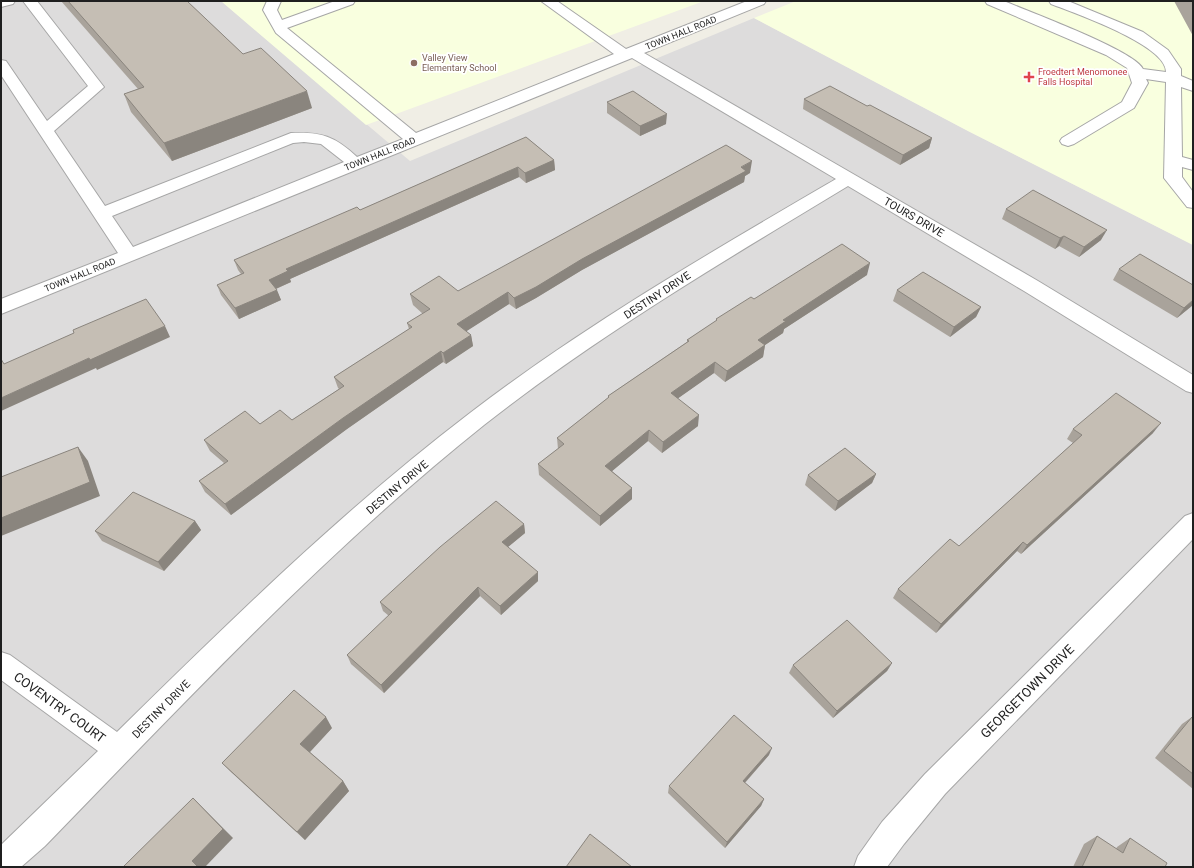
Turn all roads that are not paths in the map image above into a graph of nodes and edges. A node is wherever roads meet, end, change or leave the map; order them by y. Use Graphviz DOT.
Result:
graph roads {
  1 [pos="8,1"];
  2 [pos="30,1"];
  3 [pos="274,1"];
  4 [pos="348,1"];
  5 [pos="548,1"];
  6 [pos="759,1"];
  7 [pos="992,1"];
  8 [pos="1046,1"];
  9 [pos="1056,1"];
  10 [pos="1,3"];
  11 [pos="1023,14"];
  12 [pos="278,26"];
  13 [pos="629,54"];
  14 [pos="1,64"];
  15 [pos="1136,73"];
  16 [pos="1174,78"];
  17 [pos="1193,86"];
  18 [pos="46,130"];
  19 [pos="414,140"];
  20 [pos="1068,141"];
  21 [pos="1173,160"];
  22 [pos="355,164"];
  23 [pos="1193,165"];
  24 [pos="848,179"];
  25 [pos="1193,203"];
  26 [pos="102,213"];
  27 [pos="129,255"];
  28 [pos="1,307"];
  29 [pos="1193,385"];
  30 [pos="1193,523"];
  31 [pos="1,664"];
  32 [pos="119,750"];
  33 [pos="1,865"];
  34 [pos="869,867"];
  1 -- 10 [label="street"];
  2 -- 18 [label="street"];
  3 -- 12 [label="street"];
  4 -- 12 [label="street"];
  5 -- 13 [label="street, TOURS DRIVE"];
  6 -- 13 [label="street, TOWN HALL ROAD"];
  7 -- 11 [label="street"];
  8 -- 11 [label="street"];
  9 -- 16 [label="street"];
  11 -- 15 [label="street"];
  12 -- 19 [label="street"];
  13 -- 19 [label="street, TOWN HALL ROAD"];
  13 -- 24 [label="street, TOURS DRIVE"];
  14 -- 18 [label="street"];
  15 -- 16 [label="street"];
  15 -- 20 [label="street"];
  16 -- 17 [label="street"];
  16 -- 21 [label="street"];
  18 -- 26 [label="street"];
  19 -- 22 [label="street, TOWN HALL ROAD"];
  21 -- 23 [label="street"];
  21 -- 25 [label="street"];
  22 -- 26 [label="street"];
  22 -- 27 [label="street, TOWN HALL ROAD"];
  24 -- 29 [label="street, TOURS DRIVE"];
  24 -- 32 [label="street, DESTINY DRIVE"];
  26 -- 27 [label="street"];
  27 -- 28 [label="street, TOWN HALL ROAD"];
  30 -- 34 [label="street, GEORGETOWN DRIVE"];
  31 -- 32 [label="street, COVENTRY COURT"];
  32 -- 33 [label="street, DESTINY DRIVE"];
}
